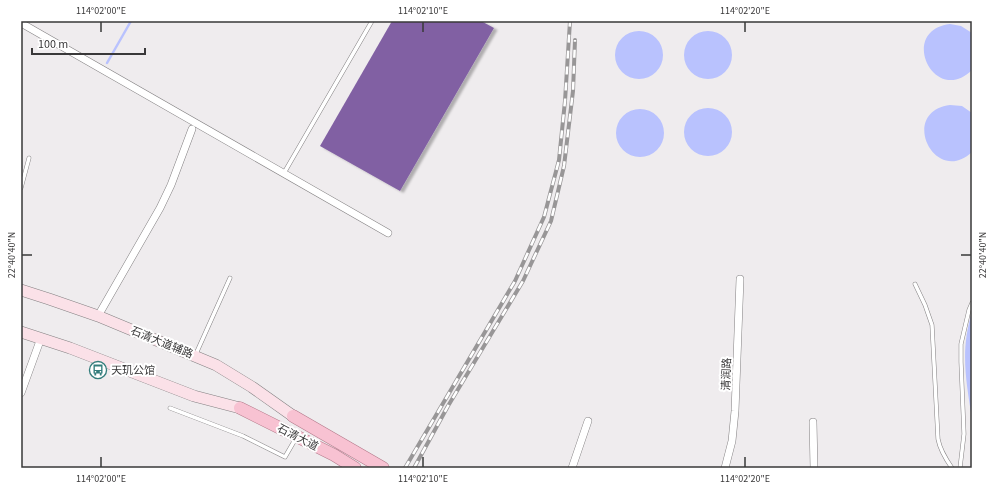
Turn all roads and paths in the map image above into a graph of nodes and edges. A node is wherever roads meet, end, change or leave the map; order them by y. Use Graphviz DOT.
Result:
graph roads {
  1 [pos="372,21"];
  2 [pos="21,22"];
  3 [pos="192,129"];
  4 [pos="29,158"];
  5 [pos="284,173"];
  6 [pos="21,188"];
  7 [pos="388,233"];
  8 [pos="230,278"];
  9 [pos="740,279"];
  10 [pos="915,284"];
  11 [pos="21,290"];
  12 [pos="972,303"];
  13 [pos="98,316"];
  14 [pos="21,332"];
  15 [pos="41,338"];
  16 [pos="195,356"];
  17 [pos="21,393"];
  18 [pos="170,408"];
  19 [pos="240,408"];
  20 [pos="293,416"];
  21 [pos="588,421"];
  22 [pos="813,422"];
  23 [pos="297,437"];
  24 [pos="334,455"];
  25 [pos="345,468"];
  26 [pos="355,468"];
  27 [pos="383,468"];
  28 [pos="572,468"];
  29 [pos="725,468"];
  30 [pos="814,468"];
  31 [pos="952,468"];
  32 [pos="960,468"];
  1 -- 5 [label="lane"];
  2 -- 5 [label="street"];
  3 -- 13 [label="street"];
  4 -- 6 [label="lane"];
  5 -- 7 [label="street"];
  8 -- 16 [label="lane"];
  9 -- 29 [label="street, 清润路"];
  10 -- 31 [label="lane"];
  11 -- 13 [label="main road, 石清大道辅路"];
  12 -- 32 [label="lane"];
  13 -- 16 [label="main road, 石清大道辅路"];
  14 -- 15 [label="main road"];
  15 -- 17 [label="street"];
  15 -- 19 [label="main road"];
  16 -- 20 [label="main road, 石清大道辅路"];
  18 -- 23 [label="lane"];
  19 -- 23 [label="main road, 石清大道"];
  20 -- 27 [label="main road, 石清大道"];
  21 -- 28 [label="street"];
  22 -- 30 [label="street"];
  23 -- 24 [label="main road, 石清大道"];
  24 -- 25 [label="main road"];
  24 -- 26 [label="main road, 石清大道"];
}
